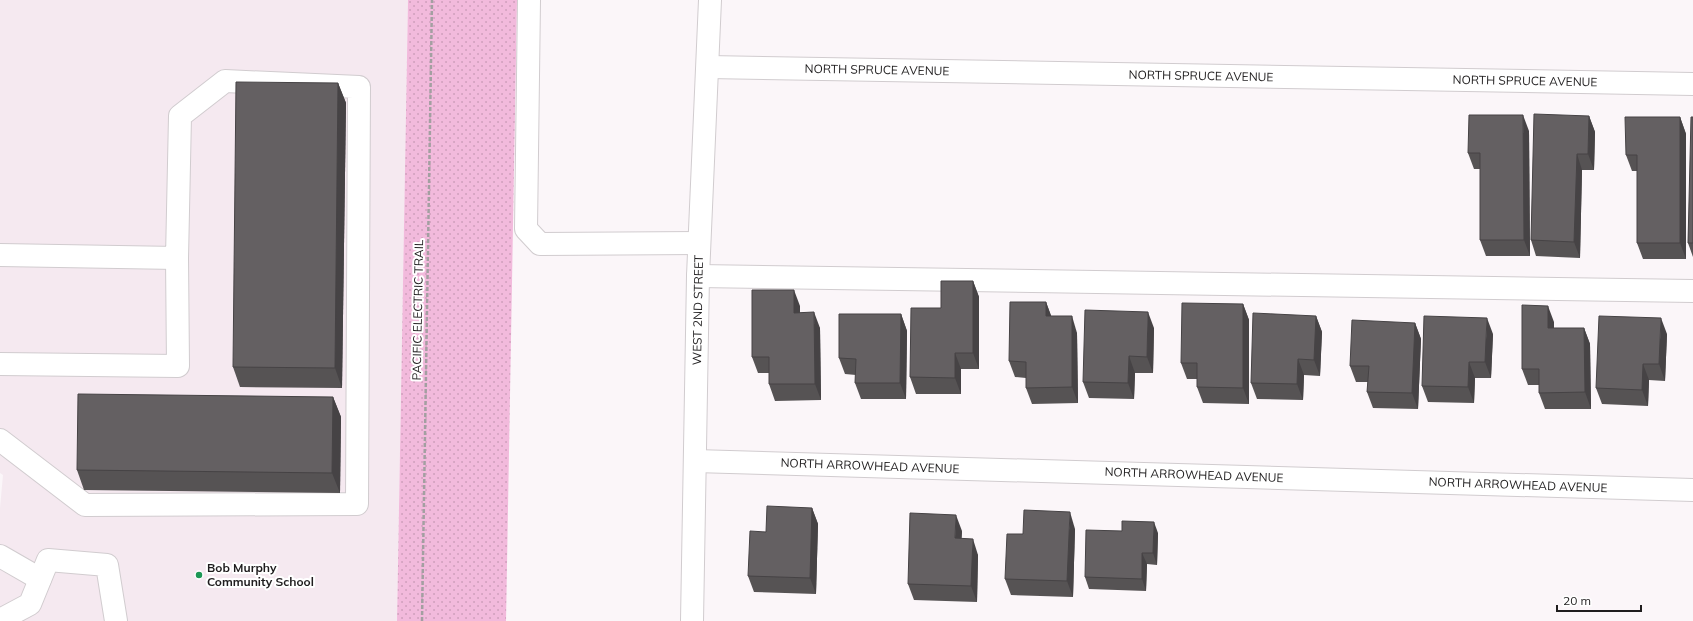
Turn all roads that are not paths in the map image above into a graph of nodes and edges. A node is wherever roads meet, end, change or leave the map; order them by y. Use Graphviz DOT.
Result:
graph roads {
  1 [pos="529,0"];
  2 [pos="710,0"];
  3 [pos="708,67"];
  4 [pos="1693,84"];
  5 [pos="699,243"];
  6 [pos="0,255"];
  7 [pos="176,258"];
  8 [pos="698,276"];
  9 [pos="1693,291"];
  10 [pos="0,364"];
  11 [pos="0,440"];
  12 [pos="695,461"];
  13 [pos="1693,490"];
  14 [pos="0,556"];
  15 [pos="40,579"];
  16 [pos="0,620"];
  17 [pos="116,621"];
  18 [pos="692,621"];
  1 -- 5 [label="street"];
  2 -- 3 [label="street, WEST 2ND STREET"];
  3 -- 4 [label="street, NORTH SPRUCE AVENUE"];
  3 -- 5 [label="street, WEST 2ND STREET"];
  5 -- 8 [label="street, WEST 2ND STREET"];
  6 -- 7 [label="street"];
  7 -- 10 [label="street"];
  7 -- 11 [label="street"];
  8 -- 9 [label="street"];
  8 -- 12 [label="street, WEST 2ND STREET"];
  12 -- 13 [label="street, NORTH ARROWHEAD AVENUE"];
  12 -- 18 [label="street, WEST 2ND STREET"];
  14 -- 15 [label="street"];
  15 -- 16 [label="street"];
  15 -- 17 [label="street"];
}
